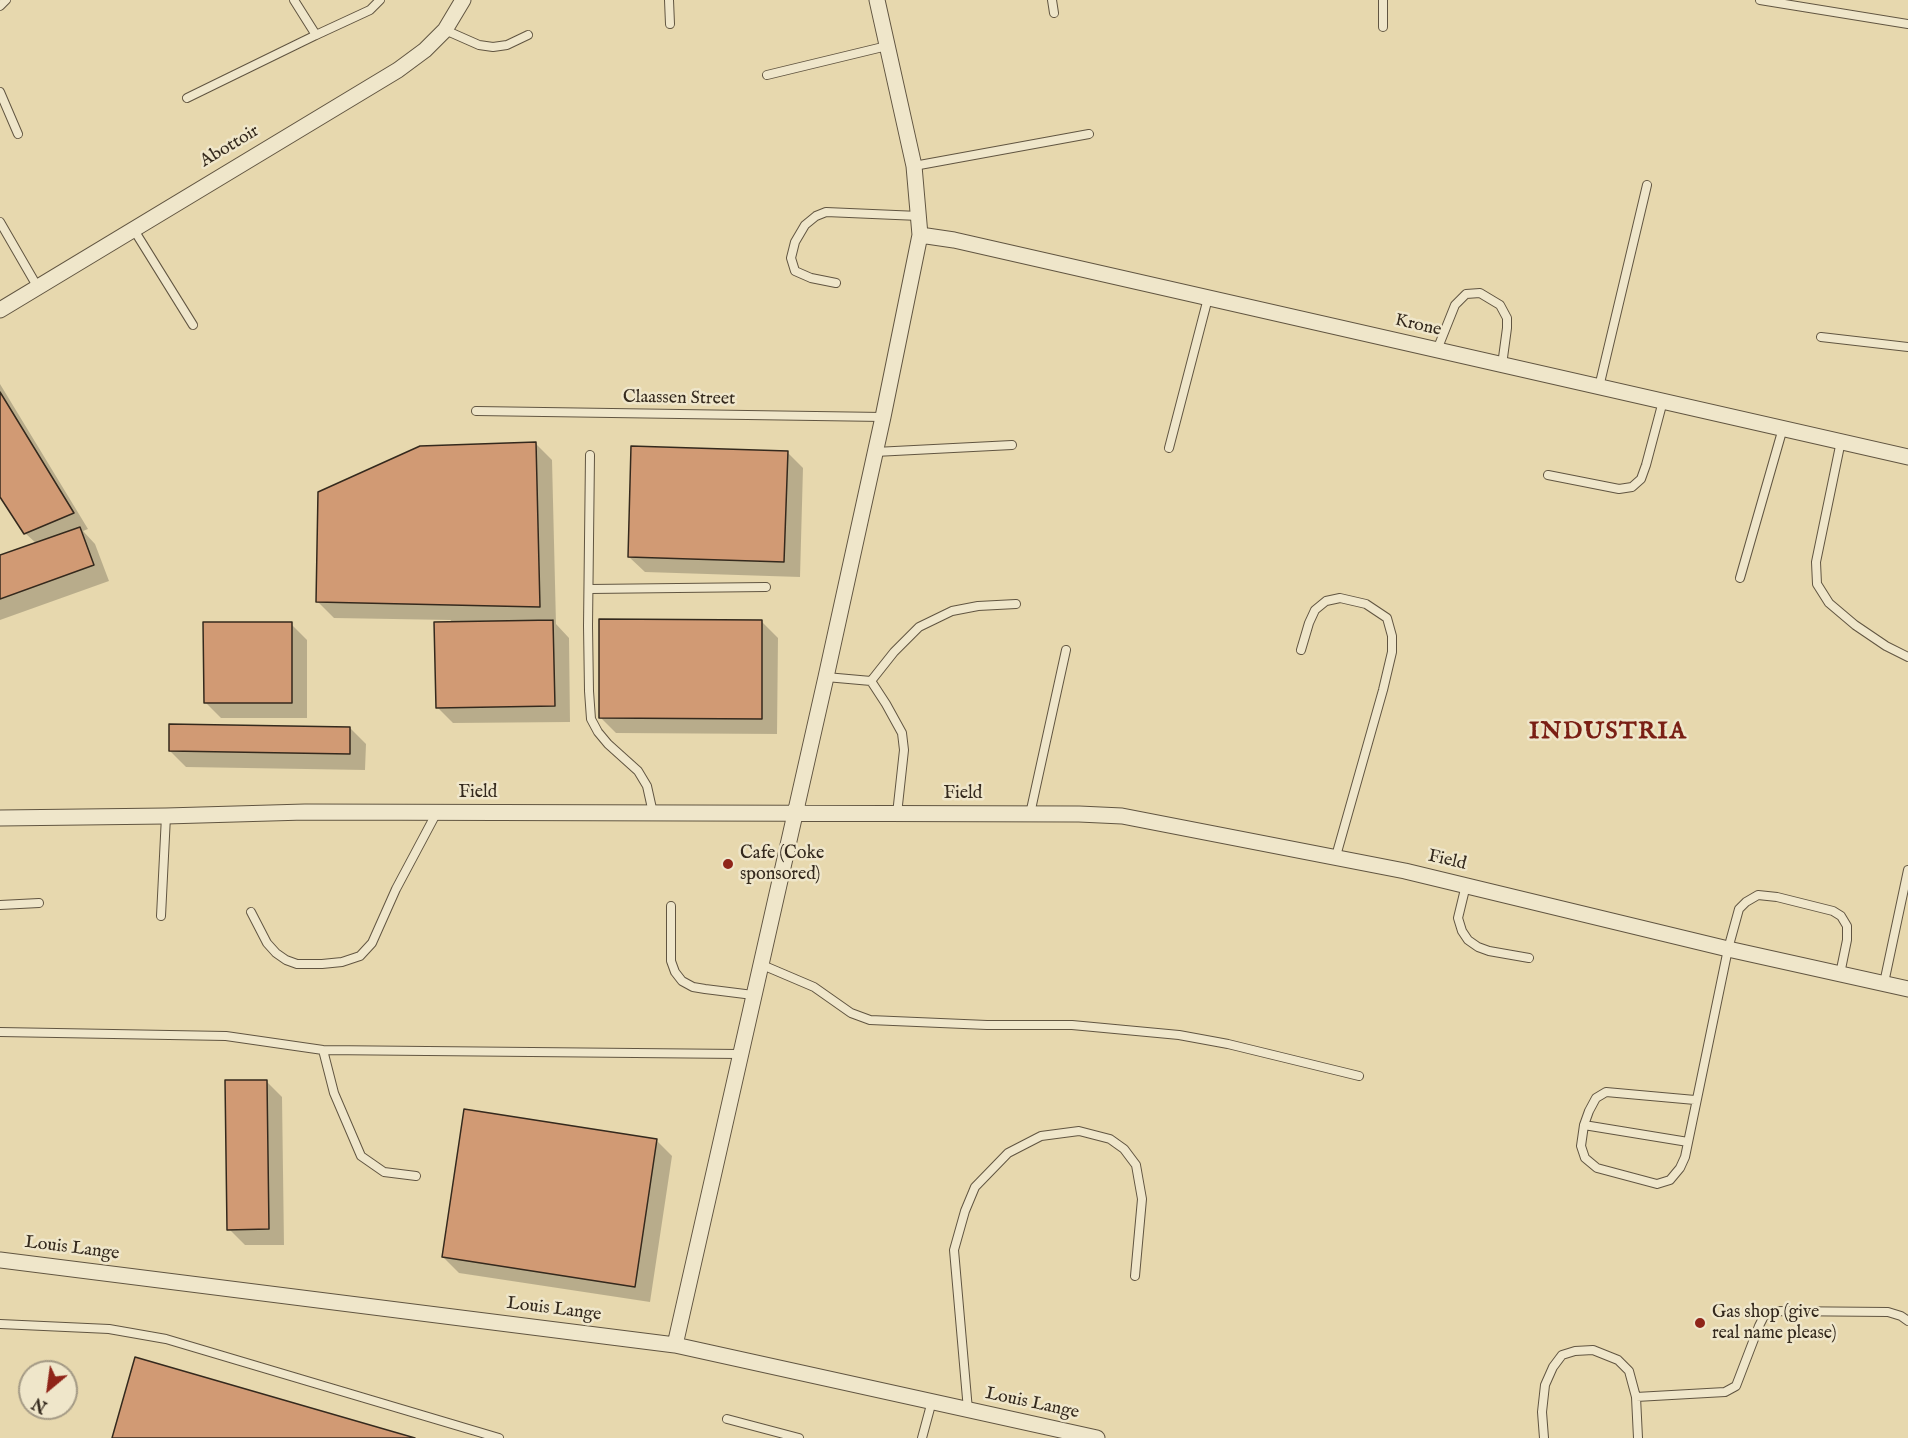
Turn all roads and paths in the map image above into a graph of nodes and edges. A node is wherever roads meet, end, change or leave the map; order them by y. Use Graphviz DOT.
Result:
graph roads {
  1 [pos="6,0"];
  2 [pos="294,0"];
  3 [pos="380,0"];
  4 [pos="463,0"];
  5 [pos="669,0"];
  6 [pos="877,0"];
  7 [pos="1052,0"];
  8 [pos="1383,0"];
  9 [pos="1760,0"];
  10 [pos="0,6"];
  11 [pos="1054,13"];
  12 [pos="670,24"];
  13 [pos="1908,24"];
  14 [pos="1383,27"];
  15 [pos="445,30"];
  16 [pos="316,35"];
  17 [pos="528,35"];
  18 [pos="887,46"];
  19 [pos="766,75"];
  20 [pos="0,92"];
  21 [pos="187,98"];
  22 [pos="18,134"];
  23 [pos="1089,134"];
  24 [pos="914,166"];
  25 [pos="1647,185"];
  26 [pos="919,216"];
  27 [pos="0,222"];
  28 [pos="134,230"];
  29 [pos="920,235"];
  30 [pos="836,283"];
  31 [pos="37,286"];
  32 [pos="1208,298"];
  33 [pos="0,310"];
  34 [pos="193,326"];
  35 [pos="1821,336"];
  36 [pos="1908,347"];
  37 [pos="1437,350"];
  38 [pos="1502,365"];
  39 [pos="1599,387"];
  40 [pos="1663,401"];
  41 [pos="476,411"];
  42 [pos="883,417"];
  43 [pos="1783,428"];
  44 [pos="1841,441"];
  45 [pos="1012,445"];
  46 [pos="1169,448"];
  47 [pos="875,452"];
  48 [pos="590,455"];
  49 [pos="1908,457"];
  50 [pos="1548,475"];
  51 [pos="1740,578"];
  52 [pos="766,586"];
  53 [pos="590,589"];
  54 [pos="1016,604"];
  55 [pos="1066,650"];
  56 [pos="1300,650"];
  57 [pos="1908,657"];
  58 [pos="826,677"];
  59 [pos="871,681"];
  60 [pos="437,812"];
  61 [pos="653,813"];
  62 [pos="794,813"];
  63 [pos="897,813"];
  64 [pos="1030,813"];
  65 [pos="166,816"];
  66 [pos="0,818"];
  67 [pos="1336,856"];
  68 [pos="1908,870"];
  69 [pos="1466,885"];
  70 [pos="39,903"];
  71 [pos="0,904"];
  72 [pos="672,906"];
  73 [pos="251,912"];
  74 [pos="161,916"];
  75 [pos="1728,949"];
  76 [pos="1529,958"];
  77 [pos="760,964"];
  78 [pos="1840,974"];
  79 [pos="1884,983"];
  80 [pos="1908,989"];
  81 [pos="753,995"];
  82 [pos="0,1032"];
  83 [pos="323,1050"];
  84 [pos="739,1054"];
  85 [pos="1359,1076"];
  86 [pos="1695,1100"];
  87 [pos="1584,1125"];
  88 [pos="1688,1142"];
  89 [pos="416,1176"];
  90 [pos="0,1260"];
  91 [pos="1135,1276"];
  92 [pos="1908,1321"];
  93 [pos="0,1324"];
  94 [pos="675,1345"];
  95 [pos="1636,1397"];
  96 [pos="933,1401"];
  97 [pos="968,1411"];
  98 [pos="727,1419"];
  99 [pos="1072,1435"];
  100 [pos="498,1438"];
  101 [pos="800,1438"];
  102 [pos="922,1438"];
  103 [pos="1094,1438"];
  104 [pos="1544,1438"];
  105 [pos="1638,1438"];
  1 -- 10 [label="lane"];
  2 -- 16 [label="lane"];
  3 -- 16 [label="lane"];
  4 -- 15 [label="street, Abottoir"];
  5 -- 12 [label="lane"];
  6 -- 18 [label="street"];
  7 -- 11 [label="lane"];
  8 -- 14 [label="lane"];
  9 -- 13 [label="lane"];
  15 -- 17 [label="lane"];
  15 -- 28 [label="street, Abottoir"];
  16 -- 21 [label="lane"];
  18 -- 19 [label="lane"];
  18 -- 24 [label="street"];
  20 -- 22 [label="lane"];
  23 -- 24 [label="lane"];
  24 -- 26 [label="street"];
  25 -- 39 [label="lane"];
  26 -- 29 [label="street"];
  26 -- 30 [label="lane"];
  27 -- 31 [label="lane"];
  28 -- 31 [label="street, Abottoir"];
  28 -- 34 [label="lane"];
  29 -- 32 [label="street, Krone"];
  29 -- 42 [label="street"];
  31 -- 33 [label="street, Abottoir"];
  32 -- 37 [label="street, Krone"];
  32 -- 46 [label="lane"];
  35 -- 36 [label="lane"];
  37 -- 38 [label="street, Krone"];
  37 -- 38 [label="lane"];
  38 -- 39 [label="street, Krone"];
  39 -- 40 [label="street, Krone"];
  40 -- 43 [label="street, Krone"];
  40 -- 50 [label="lane"];
  41 -- 42 [label="lane, Claassen Street"];
  42 -- 47 [label="street"];
  43 -- 44 [label="street, Krone"];
  43 -- 51 [label="lane"];
  44 -- 49 [label="street, Krone"];
  44 -- 57 [label="lane"];
  45 -- 47 [label="lane"];
  47 -- 58 [label="street"];
  48 -- 53 [label="lane"];
  52 -- 53 [label="lane"];
  53 -- 61 [label="lane"];
  54 -- 59 [label="lane"];
  55 -- 64 [label="lane"];
  56 -- 67 [label="lane"];
  58 -- 59 [label="lane"];
  58 -- 62 [label="street"];
  59 -- 63 [label="lane"];
  60 -- 61 [label="street, Field"];
  60 -- 65 [label="street, Field"];
  60 -- 73 [label="lane"];
  61 -- 62 [label="street, Field"];
  62 -- 63 [label="street, Field"];
  62 -- 77 [label="street"];
  63 -- 64 [label="street, Field"];
  64 -- 67 [label="street, Field"];
  65 -- 66 [label="street, Field"];
  65 -- 74 [label="lane"];
  67 -- 69 [label="street, Field"];
  68 -- 79 [label="lane"];
  69 -- 75 [label="street, Field"];
  69 -- 76 [label="lane"];
  70 -- 71 [label="lane"];
  72 -- 81 [label="lane"];
  75 -- 78 [label="street, Field"];
  75 -- 78 [label="lane"];
  75 -- 86 [label="lane"];
  77 -- 81 [label="street"];
  77 -- 85 [label="lane"];
  78 -- 79 [label="street, Field"];
  79 -- 80 [label="street, Field"];
  81 -- 84 [label="street"];
  82 -- 83 [label="lane"];
  83 -- 84 [label="lane"];
  83 -- 89 [label="lane"];
  84 -- 94 [label="street"];
  86 -- 87 [label="lane"];
  86 -- 88 [label="lane"];
  87 -- 88 [label="lane"];
  87 -- 88 [label="lane"];
  90 -- 94 [label="street, Louis Lange"];
  91 -- 97 [label="lane"];
  92 -- 95 [label="lane"];
  93 -- 100 [label="lane"];
  94 -- 96 [label="street, Louis Lange"];
  95 -- 104 [label="lane"];
  95 -- 105 [label="lane"];
  96 -- 97 [label="street, Louis Lange"];
  96 -- 102 [label="lane"];
  97 -- 99 [label="street, Louis Lange"];
  98 -- 101 [label="lane"];
  99 -- 103 [label="street, Louis Lange"];
}
